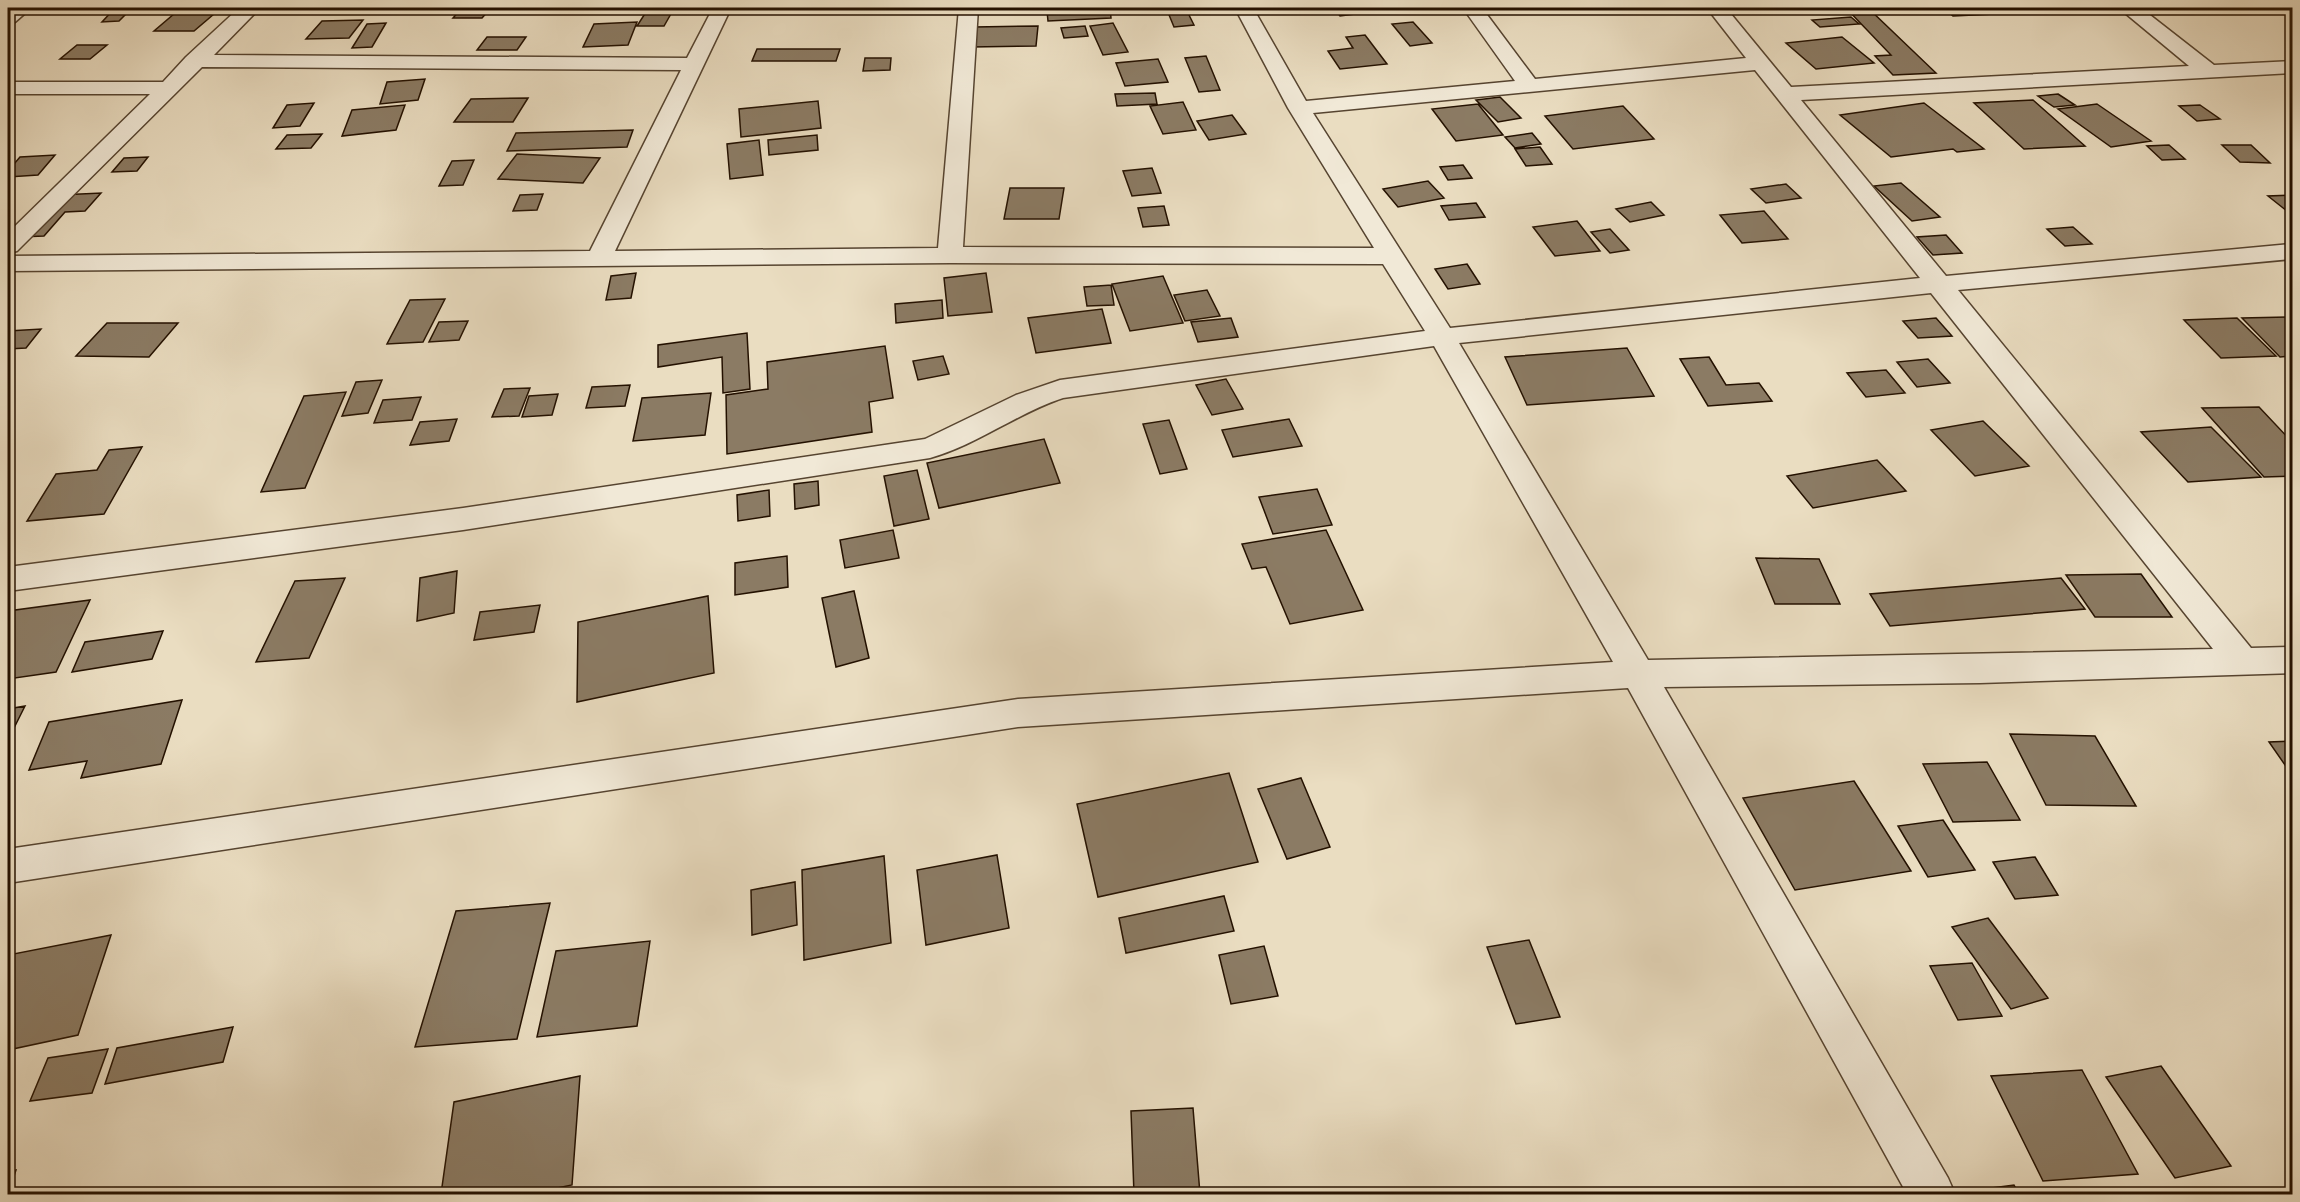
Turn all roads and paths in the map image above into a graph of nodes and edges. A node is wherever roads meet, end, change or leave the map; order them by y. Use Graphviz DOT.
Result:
graph roads {
  1 [pos="21,8"];
  2 [pos="250,8"];
  3 [pos="722,8"];
  4 [pos="968,8"];
  5 [pos="1244,8"];
  6 [pos="1472,8"];
  7 [pos="1716,8"];
  8 [pos="2129,8"];
  9 [pos="8,18"];
  10 [pos="194,61"];
  11 [pos="1762,63"];
  12 [pos="694,64"];
  13 [pos="2292,67"];
  14 [pos="2207,70"];
  15 [pos="1528,85"];
  16 [pos="8,88"];
  17 [pos="166,88"];
  18 [pos="1787,94"];
  19 [pos="1299,108"];
  20 [pos="8,246"];
  21 [pos="2292,251"];
  22 [pos="950,255"];
  23 [pos="1389,256"];
  24 [pos="599,258"];
  25 [pos="8,264"];
  26 [pos="1941,284"];
  27 [pos="1442,337"];
  28 [pos="8,579"];
  29 [pos="2292,660"];
  30 [pos="2242,661"];
  31 [pos="1638,674"];
  32 [pos="8,866"];
  33 [pos="1932,1194"];
  1 -- 9 [label="street"];
  2 -- 10 [label="street"];
  3 -- 12 [label="street"];
  4 -- 22 [label="street"];
  5 -- 19 [label="street"];
  6 -- 15 [label="street"];
  7 -- 11 [label="street"];
  8 -- 14 [label="street"];
  10 -- 12 [label="street"];
  10 -- 17 [label="street"];
  11 -- 15 [label="street"];
  11 -- 18 [label="street"];
  12 -- 24 [label="street"];
  13 -- 14 [label="street"];
  14 -- 18 [label="street"];
  15 -- 19 [label="street"];
  16 -- 17 [label="street"];
  17 -- 20 [label="street"];
  18 -- 26 [label="street"];
  19 -- 23 [label="street"];
  21 -- 26 [label="street"];
  22 -- 23 [label="street"];
  22 -- 24 [label="street"];
  23 -- 27 [label="street"];
  24 -- 25 [label="street"];
  26 -- 27 [label="street"];
  26 -- 30 [label="street"];
  27 -- 28 [label="street"];
  27 -- 31 [label="street"];
  29 -- 30 [label="street"];
  30 -- 31 [label="street"];
  31 -- 32 [label="street"];
  31 -- 33 [label="street"];
}
